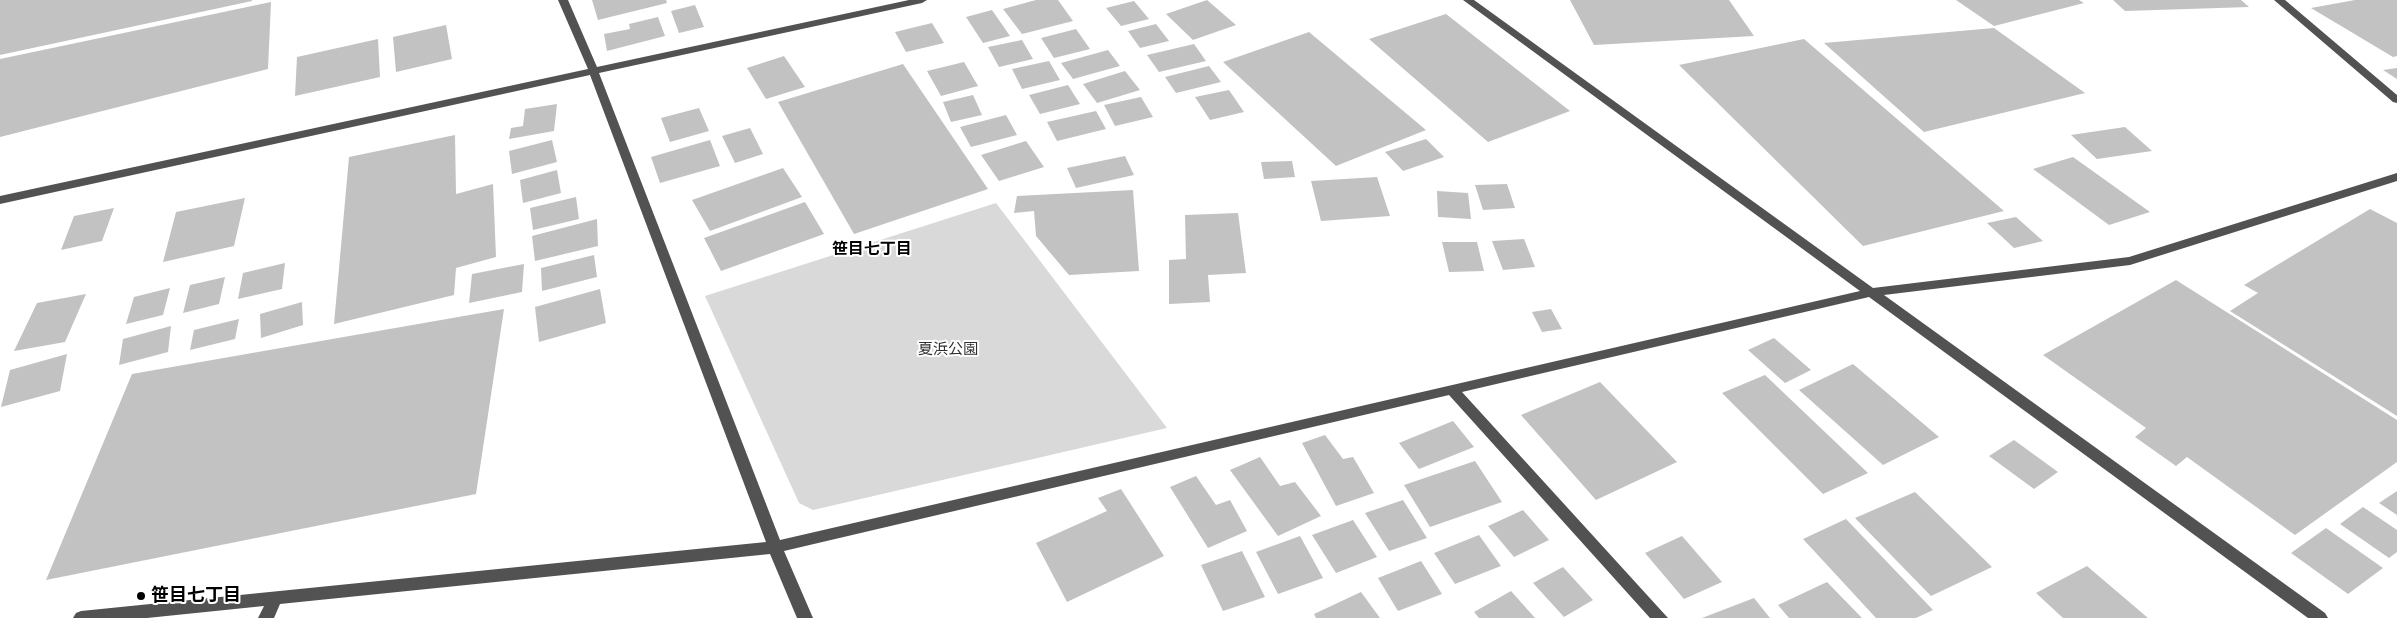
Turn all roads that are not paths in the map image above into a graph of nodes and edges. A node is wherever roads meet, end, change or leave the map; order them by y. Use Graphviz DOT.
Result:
graph roads {
  1 [pos="563,0"];
  2 [pos="922,0"];
  3 [pos="1468,0"];
  4 [pos="2279,0"];
  5 [pos="593,70"];
  6 [pos="2397,100"];
  7 [pos="2397,177"];
  8 [pos="0,200"];
  9 [pos="1872,292"];
  10 [pos="1452,390"];
  11 [pos="775,547"];
  12 [pos="275,598"];
  13 [pos="81,618"];
  14 [pos="266,618"];
  15 [pos="805,618"];
  16 [pos="1660,618"];
  17 [pos="2320,618"];
  1 -- 5 [label="street"];
  2 -- 5 [label="street"];
  3 -- 9 [label="street"];
  4 -- 6 [label="street"];
  5 -- 8 [label="street"];
  5 -- 11 [label="street"];
  7 -- 9 [label="street"];
  9 -- 10 [label="street"];
  9 -- 17 [label="street"];
  10 -- 11 [label="street"];
  10 -- 16 [label="street"];
  11 -- 12 [label="street"];
  11 -- 15 [label="street"];
  12 -- 13 [label="street"];
  12 -- 14 [label="street"];
}
